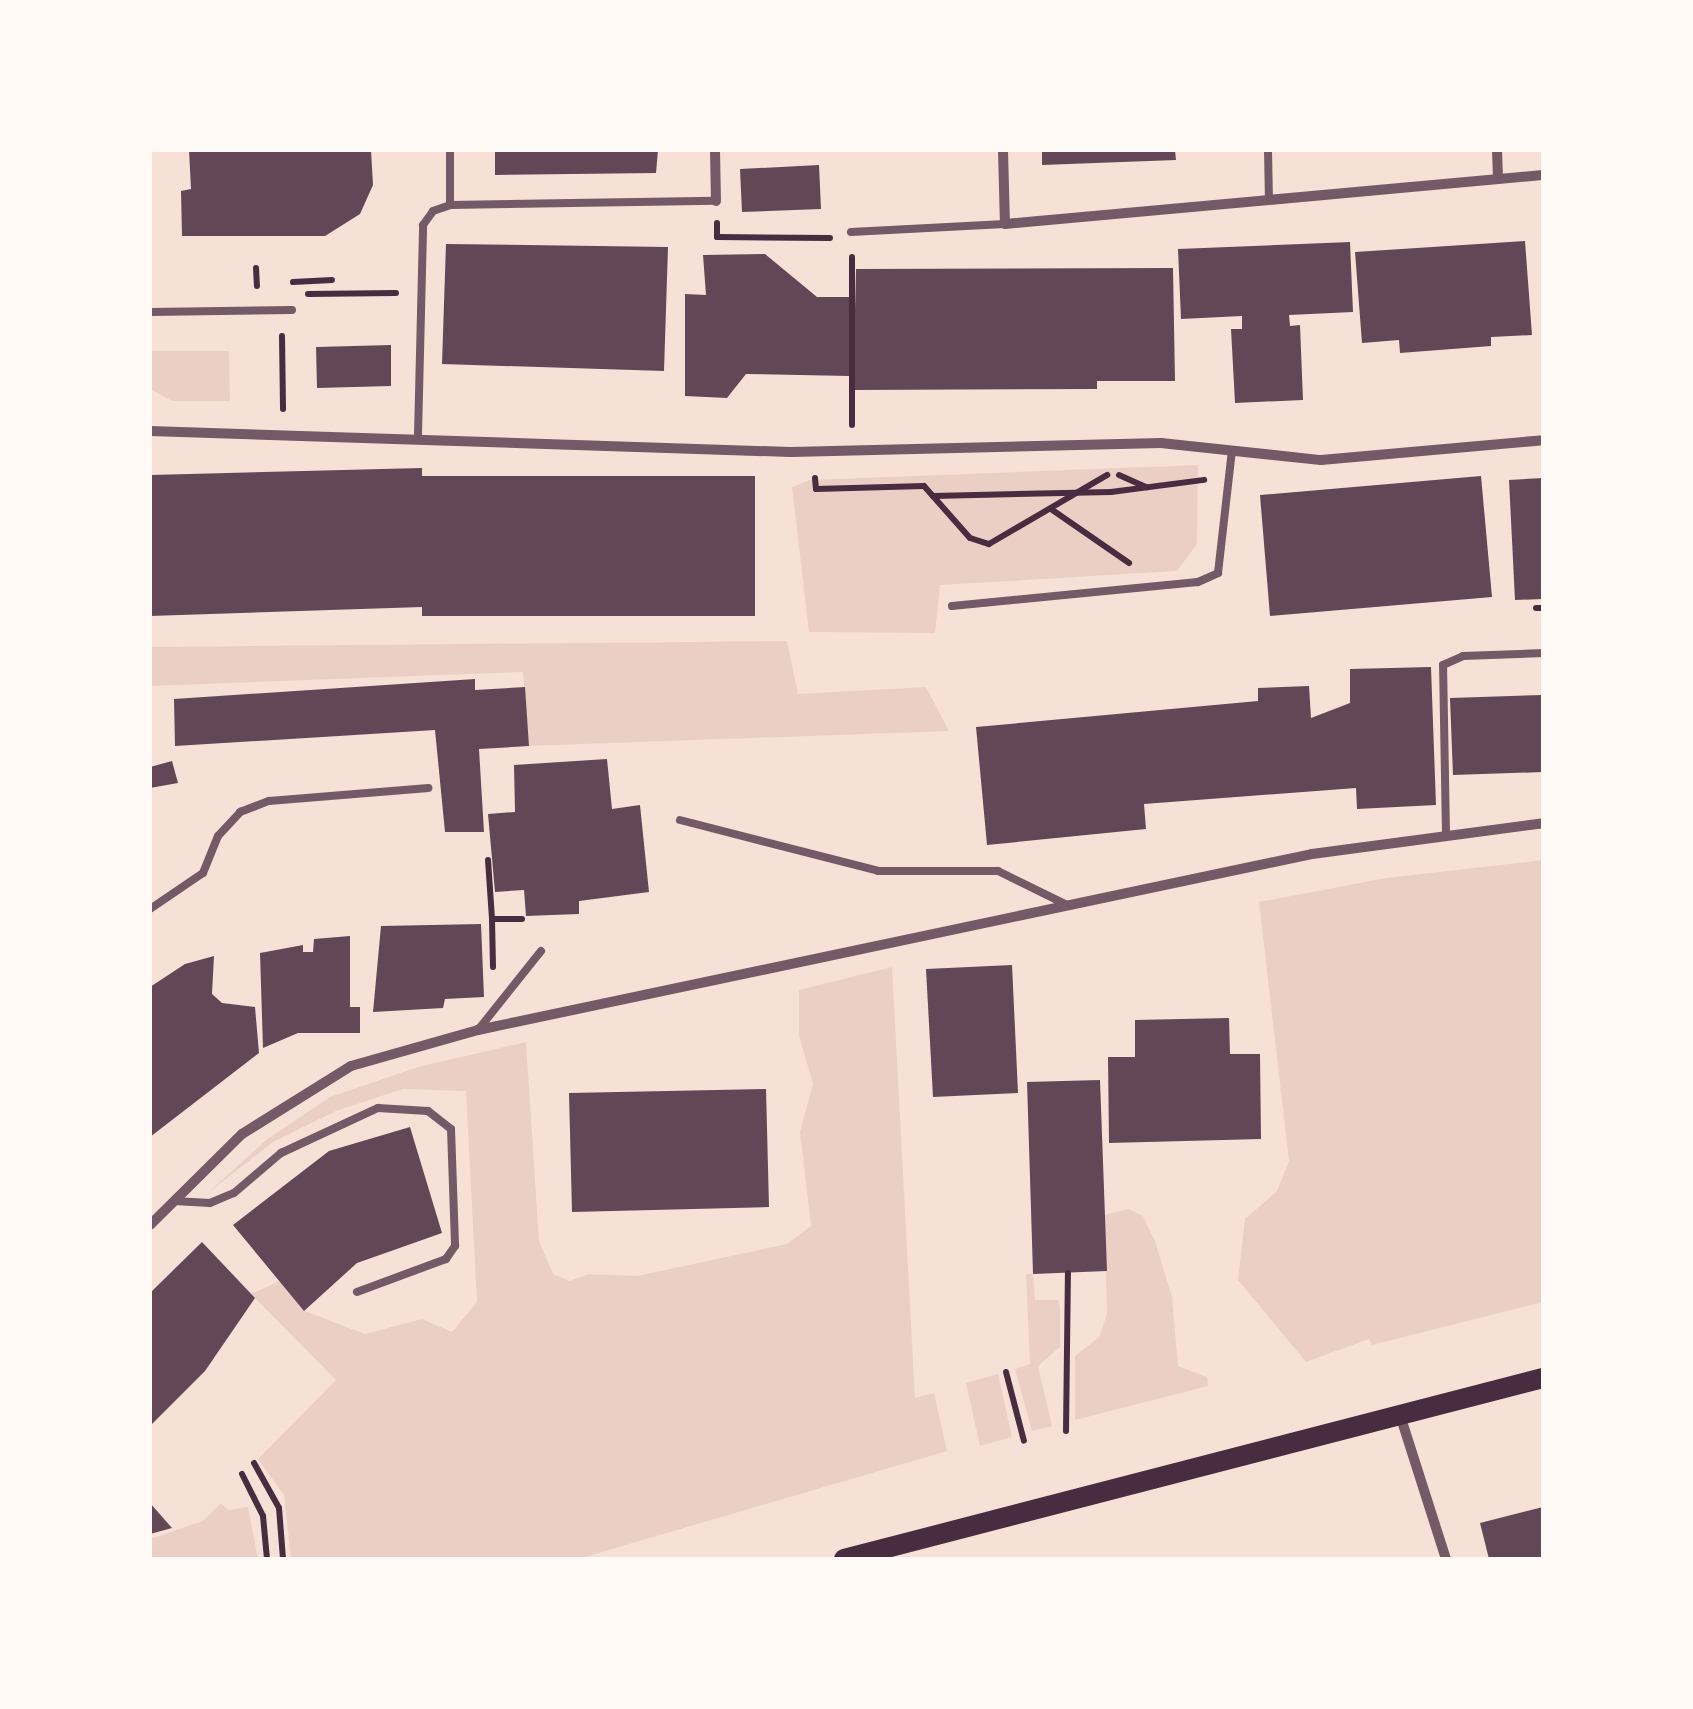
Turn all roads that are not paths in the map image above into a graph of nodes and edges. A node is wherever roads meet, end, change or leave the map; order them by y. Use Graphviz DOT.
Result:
graph roads {
  1 [pos="450,150"];
  2 [pos="715,150"];
  3 [pos="1002,150"];
  4 [pos="1268,150"];
  5 [pos="1497,150"];
  6 [pos="1543,174"];
  7 [pos="1498,178"];
  8 [pos="1270,200"];
  9 [pos="716,202"];
  10 [pos="450,205"];
  11 [pos="1005,224"];
  12 [pos="851,232"];
  13 [pos="292,310"];
  14 [pos="150,312"];
  15 [pos="150,431"];
  16 [pos="418,435"];
  17 [pos="1543,440"];
  18 [pos="1232,451"];
  19 [pos="952,606"];
  20 [pos="1543,653"];
  21 [pos="428,788"];
  22 [pos="680,820"];
  23 [pos="1543,823"];
  24 [pos="1446,834"];
  25 [pos="1069,906"];
  26 [pos="150,908"];
  27 [pos="541,951"];
  28 [pos="478,1030"];
  29 [pos="174,1202"];
  30 [pos="150,1225"];
  31 [pos="357,1292"];
  32 [pos="1543,1378"];
  33 [pos="1400,1414"];
  34 [pos="844,1559"];
  35 [pos="1446,1559"];
  1 -- 10 [label="lane"];
  2 -- 9 [label="street"];
  3 -- 11 [label="street"];
  4 -- 8 [label="lane"];
  5 -- 7 [label="street"];
  6 -- 7 [label="street"];
  7 -- 8 [label="street"];
  8 -- 11 [label="street"];
  9 -- 10 [label="lane"];
  10 -- 16 [label="lane"];
  11 -- 12 [label="lane"];
  13 -- 14 [label="lane"];
  15 -- 16 [label="street"];
  16 -- 18 [label="street"];
  17 -- 18 [label="street"];
  18 -- 19 [label="lane"];
  20 -- 24 [label="lane"];
  21 -- 26 [label="lane"];
  22 -- 25 [label="lane"];
  23 -- 24 [label="street"];
  24 -- 25 [label="street"];
  25 -- 28 [label="street"];
  27 -- 28 [label="lane"];
  28 -- 29 [label="street"];
  29 -- 30 [label="street"];
  29 -- 31 [label="lane"];
  32 -- 33 [label="main road"];
  33 -- 34 [label="main road"];
  33 -- 35 [label="street"];
}
